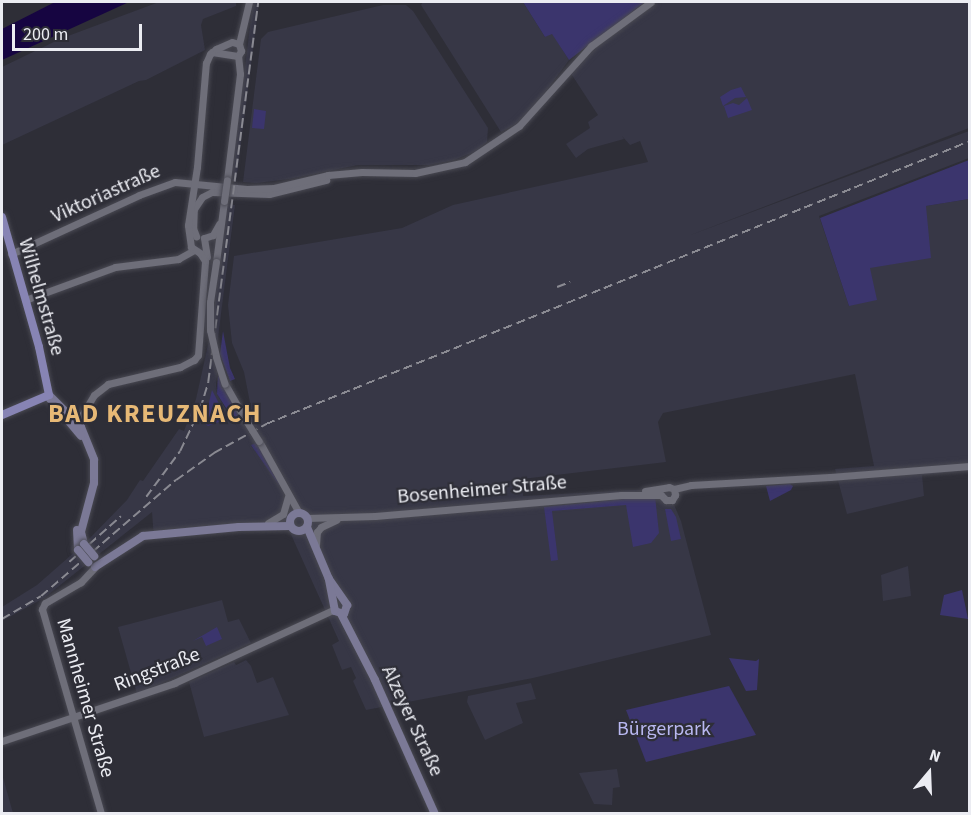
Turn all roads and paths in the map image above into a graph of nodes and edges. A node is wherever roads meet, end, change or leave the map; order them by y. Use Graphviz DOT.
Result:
graph roads {
  1 [pos="249,2"];
  2 [pos="651,2"];
  3 [pos="234,43"];
  4 [pos="211,52"];
  5 [pos="233,56"];
  6 [pos="197,167"];
  7 [pos="340,174"];
  8 [pos="182,181"];
  9 [pos="194,182"];
  10 [pos="227,184"];
  11 [pos="194,209"];
  12 [pos="2,217"];
  13 [pos="222,219"];
  14 [pos="197,238"];
  15 [pos="200,249"];
  16 [pos="11,254"];
  17 [pos="216,260"];
  18 [pos="26,300"];
  19 [pos="50,394"];
  20 [pos="2,415"];
  21 [pos="73,420"];
  22 [pos="270,461"];
  23 [pos="969,464"];
  24 [pos="675,491"];
  25 [pos="662,492"];
  26 [pos="621,495"];
  27 [pos="288,496"];
  28 [pos="293,518"];
  29 [pos="346,518"];
  30 [pos="336,520"];
  31 [pos="268,523"];
  32 [pos="306,525"];
  33 [pos="258,526"];
  34 [pos="91,559"];
  35 [pos="319,559"];
  36 [pos="103,561"];
  37 [pos="95,567"];
  38 [pos="340,609"];
  39 [pos="74,717"];
  40 [pos="2,741"];
  41 [pos="101,813"];
  42 [pos="435,813"];
  1 -- 3 [label="street"];
  2 -- 7 [label="street"];
  3 -- 4 [label="street"];
  3 -- 5 [label="street"];
  3 -- 5 [label="street"];
  4 -- 5 [label="street"];
  4 -- 6 [label="street"];
  5 -- 10 [label="street"];
  6 -- 8 [label="street"];
  6 -- 9 [label="street"];
  6 -- 10 [label="street"];
  7 -- 10 [label="street, Viktoriastraße"];
  7 -- 11 [label="street"];
  8 -- 9 [label="street, Viktoriastraße"];
  8 -- 16 [label="street, Viktoriastraße"];
  9 -- 10 [label="street, Viktoriastraße"];
  9 -- 11 [label="street"];
  9 -- 14 [label="street"];
  10 -- 13 [label="street, bridge"];
  11 -- 14 [label="street"];
  12 -- 16 [label="main road, Wilhelmstraße"];
  13 -- 14 [label="street"];
  13 -- 17 [label="street"];
  14 -- 15 [label="street"];
  14 -- 15 [label="street"];
  15 -- 17 [label="street"];
  15 -- 18 [label="street"];
  15 -- 21 [label="street"];
  16 -- 18 [label="main road, Wilhelmstraße"];
  17 -- 22 [label="street, bridge"];
  18 -- 19 [label="main road, Wilhelmstraße"];
  19 -- 20 [label="main road"];
  19 -- 21 [label="main road, Wilhelmstraße"];
  21 -- 34 [label="main road, Wilhelmstraße, bridge"];
  22 -- 27 [label="street"];
  22 -- 28 [label="street"];
  23 -- 24 [label="street"];
  24 -- 25 [label="street"];
  24 -- 25 [label="street"];
  25 -- 26 [label="street, Bosenheimer Straße"];
  25 -- 26 [label="street, Bosenheimer Straße"];
  26 -- 29 [label="street, Bosenheimer Straße"];
  27 -- 28 [label="street"];
  27 -- 31 [label="street"];
  28 -- 31 [label="main road"];
  28 -- 32 [label="main road"];
  28 -- 32 [label="main road"];
  28 -- 33 [label="main road"];
  29 -- 30 [label="street, Bosenheimer Straße"];
  29 -- 32 [label="street, Bosenheimer Straße"];
  30 -- 32 [label="street, Bosenheimer Straße"];
  30 -- 35 [label="street"];
  31 -- 33 [label="main road"];
  32 -- 35 [label="main road, Alzeyer Straße"];
  33 -- 36 [label="main road"];
  34 -- 36 [label="main road"];
  34 -- 37 [label="main road"];
  35 -- 38 [label="main road, Alzeyer Straße"];
  36 -- 37 [label="main road"];
  37 -- 39 [label="street, Mannheimer Straße"];
  38 -- 39 [label="street, Ringstraße"];
  38 -- 42 [label="main road, Alzeyer Straße"];
  39 -- 40 [label="street, Ringstraße"];
  39 -- 41 [label="street, Mannheimer Straße"];
}
